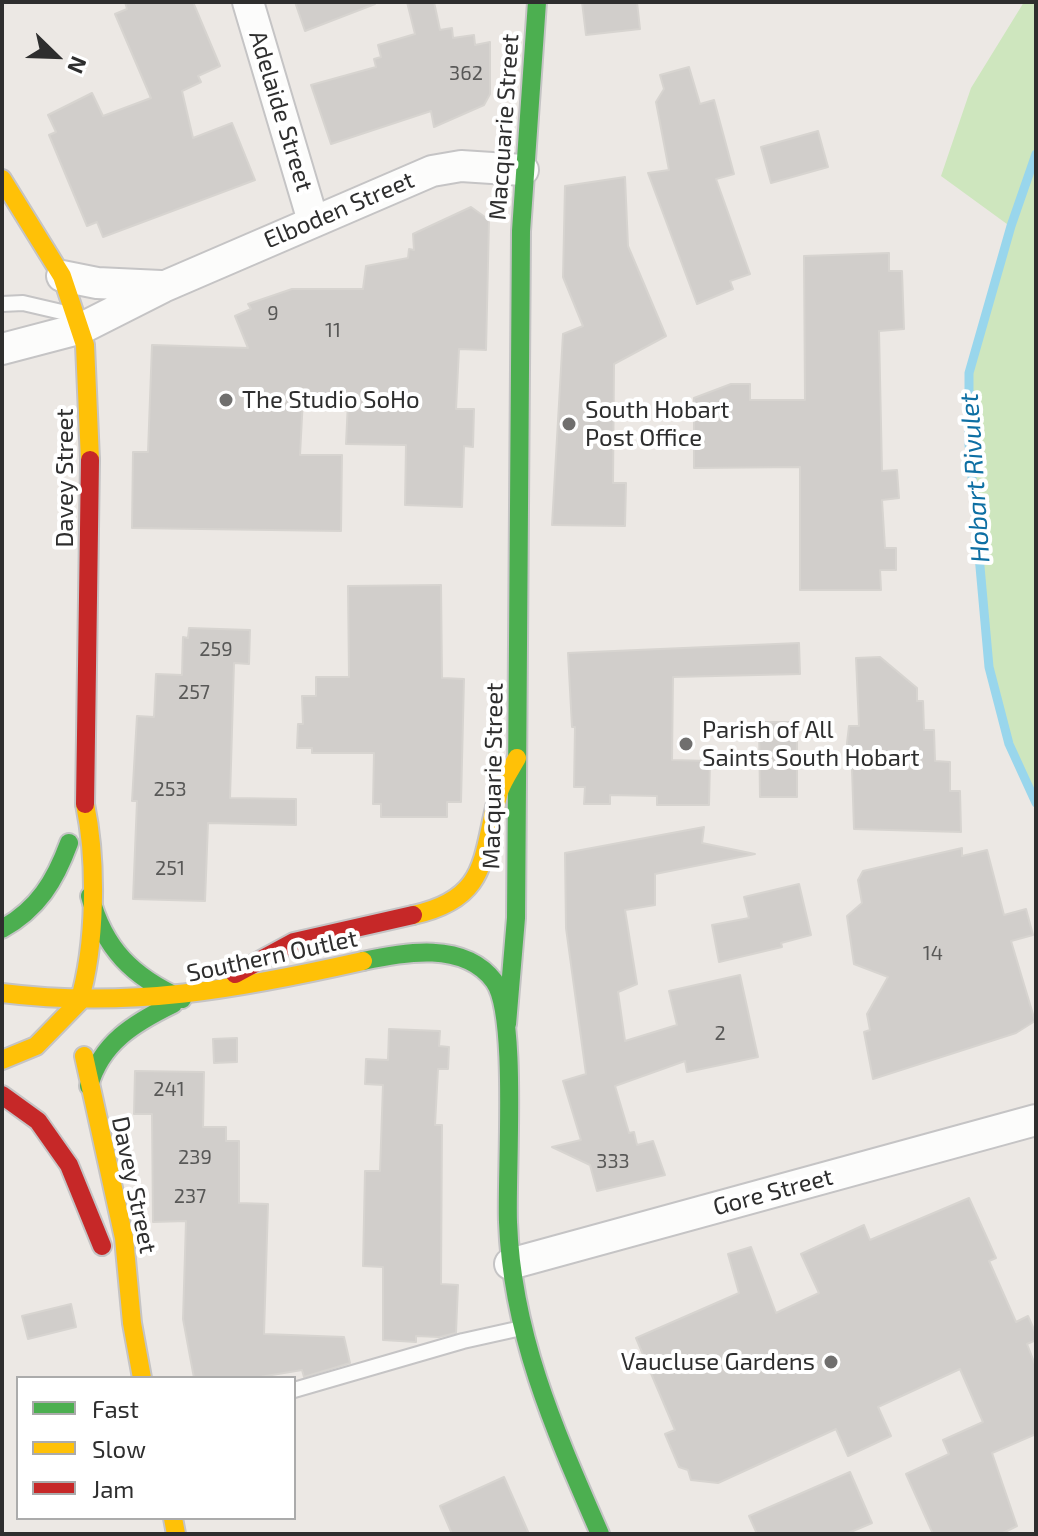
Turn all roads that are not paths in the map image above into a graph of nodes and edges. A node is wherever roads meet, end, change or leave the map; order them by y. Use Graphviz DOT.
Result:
graph roads {
  1 [pos="248,2"];
  2 [pos="537,2"];
  3 [pos="523,170"];
  4 [pos="2,179"];
  5 [pos="313,221"];
  6 [pos="62,276"];
  7 [pos="163,287"];
  8 [pos="2,304"];
  9 [pos="80,322"];
  10 [pos="2,349"];
  11 [pos="517,758"];
  12 [pos="84,799"];
  13 [pos="69,843"];
  14 [pos="69,889"];
  15 [pos="90,896"];
  16 [pos="2,929"];
  17 [pos="70,951"];
  18 [pos="2,993"];
  19 [pos="182,999"];
  20 [pos="79,1002"];
  21 [pos="507,1029"];
  22 [pos="2,1060"];
  23 [pos="89,1086"];
  24 [pos="2,1095"];
  25 [pos="1036,1120"];
  26 [pos="510,1264"];
  27 [pos="132,1323"];
  28 [pos="520,1329"];
  29 [pos="142,1376"];
  30 [pos="296,1389"];
  31 [pos="600,1534"];
  1 -- 5 [label="street, Adelaide Street"];
  2 -- 3 [label="main road, Macquarie Street"];
  3 -- 5 [label="street, Elboden Street"];
  3 -- 11 [label="main road, Macquarie Street"];
  4 -- 6 [label="main road, Davey Street"];
  5 -- 7 [label="street, Elboden Street"];
  6 -- 7 [label="street, Elboden Street"];
  6 -- 9 [label="main road, Davey Street"];
  7 -- 9 [label="street, Elboden Street"];
  8 -- 9 [label="lane"];
  9 -- 10 [label="street, Elboden Street"];
  9 -- 12 [label="main road, Davey Street"];
  11 -- 19 [label="main road"];
  11 -- 21 [label="main road, Macquarie Street"];
  12 -- 13 [label="main road, Davey Street"];
  12 -- 15 [label="main road, Davey Street"];
  13 -- 14 [label="main road, Davey Street"];
  13 -- 16 [label="main road"];
  15 -- 19 [label="main road"];
  15 -- 20 [label="main road, Davey Street"];
  17 -- 20 [label="main road, Davey Street"];
  18 -- 20 [label="main road, Southern Outlet"];
  19 -- 20 [label="main road, Southern Outlet"];
  19 -- 21 [label="main road, Southern Outlet"];
  19 -- 23 [label="main road"];
  20 -- 22 [label="main road"];
  20 -- 23 [label="main road, Davey Street"];
  21 -- 26 [label="main road, Macquarie Street"];
  23 -- 27 [label="main road, Davey Street"];
  24 -- 27 [label="main road"];
  25 -- 26 [label="street, Gore Street"];
  26 -- 28 [label="main road, Macquarie Street"];
  27 -- 29 [label="main road, Davey Street"];
  28 -- 30 [label="lane"];
  28 -- 31 [label="main road, Macquarie Street"];
}
